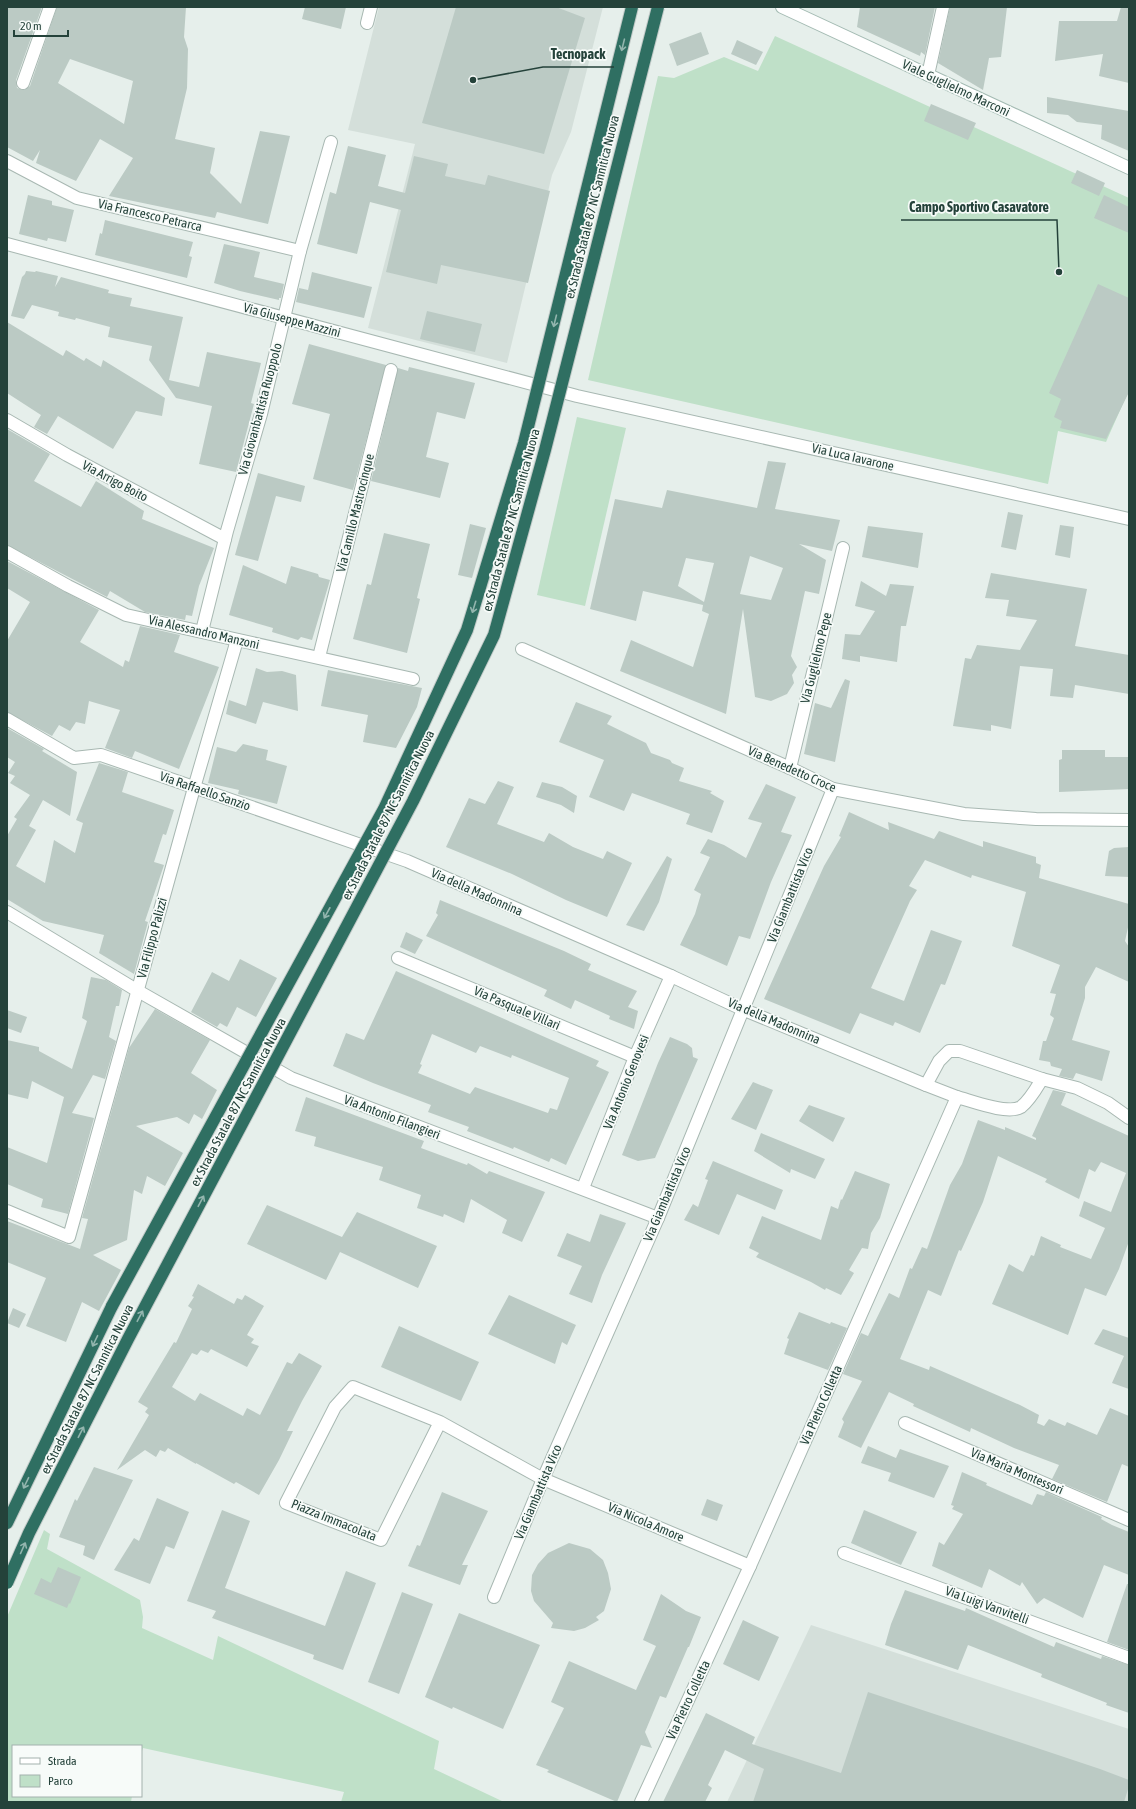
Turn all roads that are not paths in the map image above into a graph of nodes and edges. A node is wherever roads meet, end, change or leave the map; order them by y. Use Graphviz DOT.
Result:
graph roads {
  1 [pos="50,7"];
  2 [pos="371,7"];
  3 [pos="632,7"];
  4 [pos="658,7"];
  5 [pos="782,7"];
  6 [pos="943,7"];
  7 [pos="367,22"];
  8 [pos="928,75"];
  9 [pos="23,83"];
  10 [pos="331,142"];
  11 [pos="7,161"];
  12 [pos="1129,168"];
  13 [pos="7,244"];
  14 [pos="300,251"];
  15 [pos="284,318"];
  16 [pos="391,370"];
  17 [pos="577,396"];
  18 [pos="7,420"];
  19 [pos="1129,519"];
  20 [pos="225,539"];
  21 [pos="843,548"];
  22 [pos="7,552"];
  23 [pos="202,631"];
  24 [pos="237,640"];
  25 [pos="522,649"];
  26 [pos="319,657"];
  27 [pos="413,679"];
  28 [pos="7,719"];
  29 [pos="790,768"];
  30 [pos="194,788"];
  31 [pos="833,790"];
  32 [pos="1129,820"];
  33 [pos="407,861"];
  34 [pos="7,912"];
  35 [pos="398,958"];
  36 [pos="671,976"];
  37 [pos="138,990"];
  38 [pos="742,1009"];
  39 [pos="635,1057"];
  40 [pos="1042,1079"];
  41 [pos="926,1085"];
  42 [pos="957,1097"];
  43 [pos="1129,1118"];
  44 [pos="583,1188"];
  45 [pos="7,1211"];
  46 [pos="658,1218"];
  47 [pos="440,1422"];
  48 [pos="905,1423"];
  49 [pos="543,1479"];
  50 [pos="1129,1520"];
  51 [pos="7,1523"];
  52 [pos="844,1553"];
  53 [pos="750,1566"];
  54 [pos="7,1583"];
  55 [pos="494,1596"];
  56 [pos="1129,1658"];
  57 [pos="641,1802"];
  1 -- 9 [label="street"];
  2 -- 7 [label="street"];
  3 -- 51 [label="highway, ex Strada Statale 87 NC Sannitica Nuova, one-way, bridge"];
  54 -- 4 [label="highway, ex Strada Statale 87 NC Sannitica Nuova, one-way, bridge"];
  5 -- 8 [label="street, Viale Guglielmo Marconi"];
  6 -- 8 [label="street"];
  8 -- 12 [label="street, Viale Guglielmo Marconi"];
  10 -- 14 [label="street, Via Giovanbattista Ruoppolo"];
  11 -- 14 [label="street, Via Francesco Petrarca"];
  13 -- 15 [label="street, Via Giuseppe Mazzini"];
  14 -- 15 [label="street, Via Giovanbattista Ruoppolo"];
  15 -- 17 [label="street, Via Giuseppe Mazzini"];
  15 -- 20 [label="street, Via Giovanbattista Ruoppolo"];
  16 -- 26 [label="street, Via Camillo Mastrocinque"];
  17 -- 19 [label="street, Via Luca Iavarone"];
  18 -- 20 [label="street, Via Arrigo Boito"];
  20 -- 23 [label="street, Via Giovanbattista Ruoppolo"];
  21 -- 29 [label="street, Via Guglielmo Pepe"];
  22 -- 23 [label="street, Via Alessandro Manzoni"];
  23 -- 24 [label="street, Via Alessandro Manzoni"];
  24 -- 26 [label="street, Via Alessandro Manzoni"];
  24 -- 30 [label="street, Via Filippo Palizzi"];
  25 -- 29 [label="street, Via Benedetto Croce"];
  26 -- 27 [label="street, Via Alessandro Manzoni"];
  28 -- 30 [label="street, Via Raffaello Sanzio"];
  29 -- 31 [label="street, Via Benedetto Croce"];
  30 -- 33 [label="street, Via Raffaello Sanzio"];
  30 -- 37 [label="street, Via Filippo Palizzi"];
  31 -- 32 [label="street, Via Benedetto Croce"];
  31 -- 38 [label="street, Via Giambattista Vico"];
  33 -- 36 [label="street, Via della Madonnina"];
  34 -- 37 [label="street, Via Antonio Filangieri"];
  35 -- 39 [label="street, Via Pasquale Villari"];
  36 -- 38 [label="street, Via della Madonnina"];
  36 -- 39 [label="street, Via Antonio Genovesi"];
  37 -- 44 [label="street, Via Antonio Filangieri"];
  37 -- 45 [label="street, Via Filippo Palizzi"];
  38 -- 41 [label="street, Via della Madonnina"];
  38 -- 46 [label="street, Via Giambattista Vico"];
  39 -- 44 [label="street, Via Antonio Genovesi"];
  40 -- 41 [label="street"];
  40 -- 42 [label="street"];
  40 -- 43 [label="street"];
  41 -- 42 [label="street, Via della Madonnina"];
  42 -- 53 [label="street, Via Pietro Colletta"];
  44 -- 46 [label="street, Via Antonio Filangieri"];
  46 -- 49 [label="street, Via Giambattista Vico"];
  47 -- 47 [label="street, Piazza Immacolata"];
  47 -- 49 [label="street, Piazza Immacolata"];
  48 -- 50 [label="street, Via Maria Montessori"];
  49 -- 53 [label="street, Via Nicola Amore"];
  49 -- 55 [label="street, Via Giambattista Vico"];
  52 -- 56 [label="street, Via Luigi Vanvitelli"];
  53 -- 57 [label="street, Via Pietro Colletta"];
}
